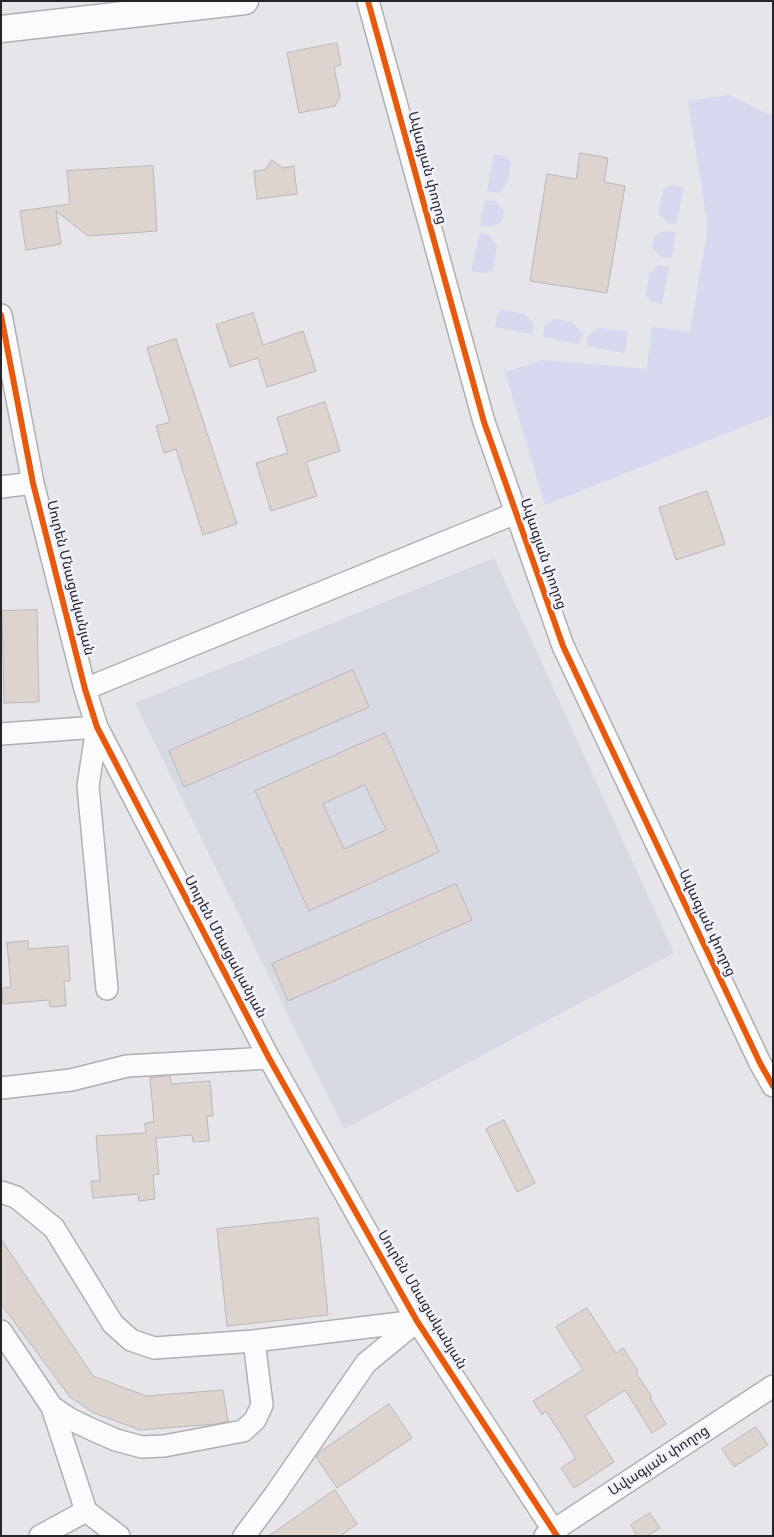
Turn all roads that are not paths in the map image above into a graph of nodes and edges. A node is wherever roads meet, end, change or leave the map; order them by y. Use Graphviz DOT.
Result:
graph roads {
  1 [pos="245,1"];
  2 [pos="368,1"];
  3 [pos="1,29"];
  4 [pos="1,315"];
  5 [pos="33,483"];
  6 [pos="1,487"];
  7 [pos="516,513"];
  8 [pos="85,689"];
  9 [pos="97,727"];
  10 [pos="1,734"];
  11 [pos="107,989"];
  12 [pos="269,1058"];
  13 [pos="773,1086"];
  14 [pos="1,1088"];
  15 [pos="1,1192"];
  16 [pos="417,1321"];
  17 [pos="1,1331"];
  18 [pos="254,1341"];
  19 [pos="773,1386"];
  20 [pos="52,1407"];
  21 [pos="86,1511"];
  22 [pos="552,1534"];
  23 [pos="40,1536"];
  24 [pos="118,1536"];
  25 [pos="244,1536"];
  1 -- 3 [label="main road"];
  2 -- 7 [label="street, Ավագյան փողոց"];
  4 -- 5 [label="street, Սուրեն Մնացականյան"];
  5 -- 6 [label="street"];
  5 -- 8 [label="street, Սուրեն Մնացականյան"];
  7 -- 8 [label="street"];
  7 -- 13 [label="street, Ավագյան փողոց"];
  8 -- 9 [label="street, Սուրեն Մնացականյան"];
  9 -- 10 [label="street"];
  9 -- 11 [label="street"];
  9 -- 12 [label="street, Սուրեն Մնացականյան"];
  12 -- 14 [label="street"];
  12 -- 16 [label="street, Սուրեն Մնացականյան"];
  15 -- 18 [label="street"];
  16 -- 18 [label="street"];
  16 -- 22 [label="street, Սուրեն Մնացականյան"];
  16 -- 25 [label="street"];
  17 -- 20 [label="street"];
  18 -- 20 [label="street"];
  19 -- 22 [label="street, Ավագյան փողոց"];
  20 -- 21 [label="street"];
  21 -- 23 [label="street"];
  21 -- 24 [label="street"];
}
